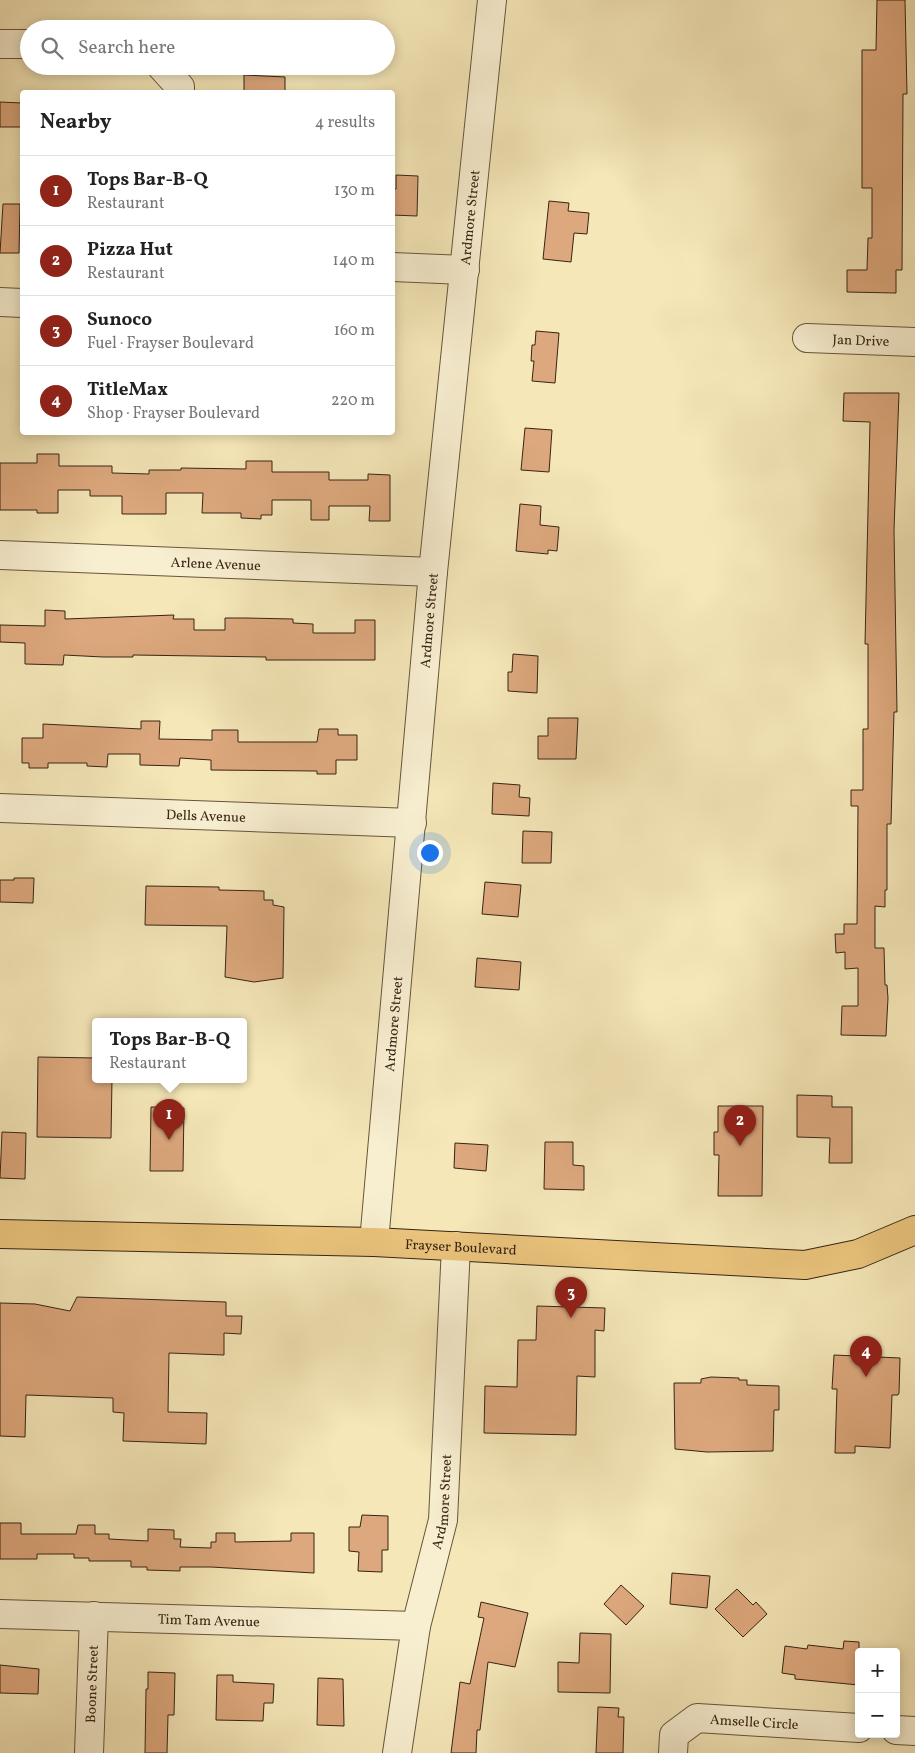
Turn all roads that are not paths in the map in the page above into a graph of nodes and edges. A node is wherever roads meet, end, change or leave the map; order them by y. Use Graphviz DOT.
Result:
graph roads {
  1 [pos="492,0"];
  2 [pos="0,44"];
  3 [pos="20,44"];
  4 [pos="169,75"];
  5 [pos="180,90"];
  6 [pos="395,268"];
  7 [pos="465,270"];
  8 [pos="0,302"];
  9 [pos="20,302"];
  10 [pos="807,338"];
  11 [pos="915,342"];
  12 [pos="0,555"];
  13 [pos="433,572"];
  14 [pos="0,808"];
  15 [pos="412,823"];
  16 [pos="915,1230"];
  17 [pos="0,1234"];
  18 [pos="374,1242"];
  19 [pos="456,1246"];
  20 [pos="0,1614"];
  21 [pos="94,1616"];
  22 [pos="416,1626"];
  23 [pos="855,1728"];
  24 [pos="900,1730"];
  25 [pos="915,1731"];
  26 [pos="90,1753"];
  27 [pos="397,1753"];
  28 [pos="673,1753"];
  1 -- 7 [label="street, Ardmore Street"];
  2 -- 3 [label="street"];
  4 -- 5 [label="street"];
  6 -- 7 [label="street"];
  7 -- 13 [label="street, Ardmore Street"];
  8 -- 9 [label="street"];
  10 -- 11 [label="street, Jan Drive"];
  12 -- 13 [label="street, Arlene Avenue"];
  13 -- 15 [label="street, Ardmore Street"];
  14 -- 15 [label="street, Dells Avenue"];
  15 -- 18 [label="street, Ardmore Street"];
  16 -- 19 [label="main road, Frayser Boulevard"];
  17 -- 18 [label="main road, Frayser Boulevard"];
  18 -- 19 [label="main road, Frayser Boulevard"];
  19 -- 22 [label="street, Ardmore Street"];
  20 -- 21 [label="street, Tim Tam Avenue"];
  21 -- 22 [label="street, Tim Tam Avenue"];
  21 -- 26 [label="street, Boone Street"];
  22 -- 27 [label="street, Ardmore Street"];
  23 -- 28 [label="street, Amselle Circle"];
  24 -- 25 [label="street"];
}
